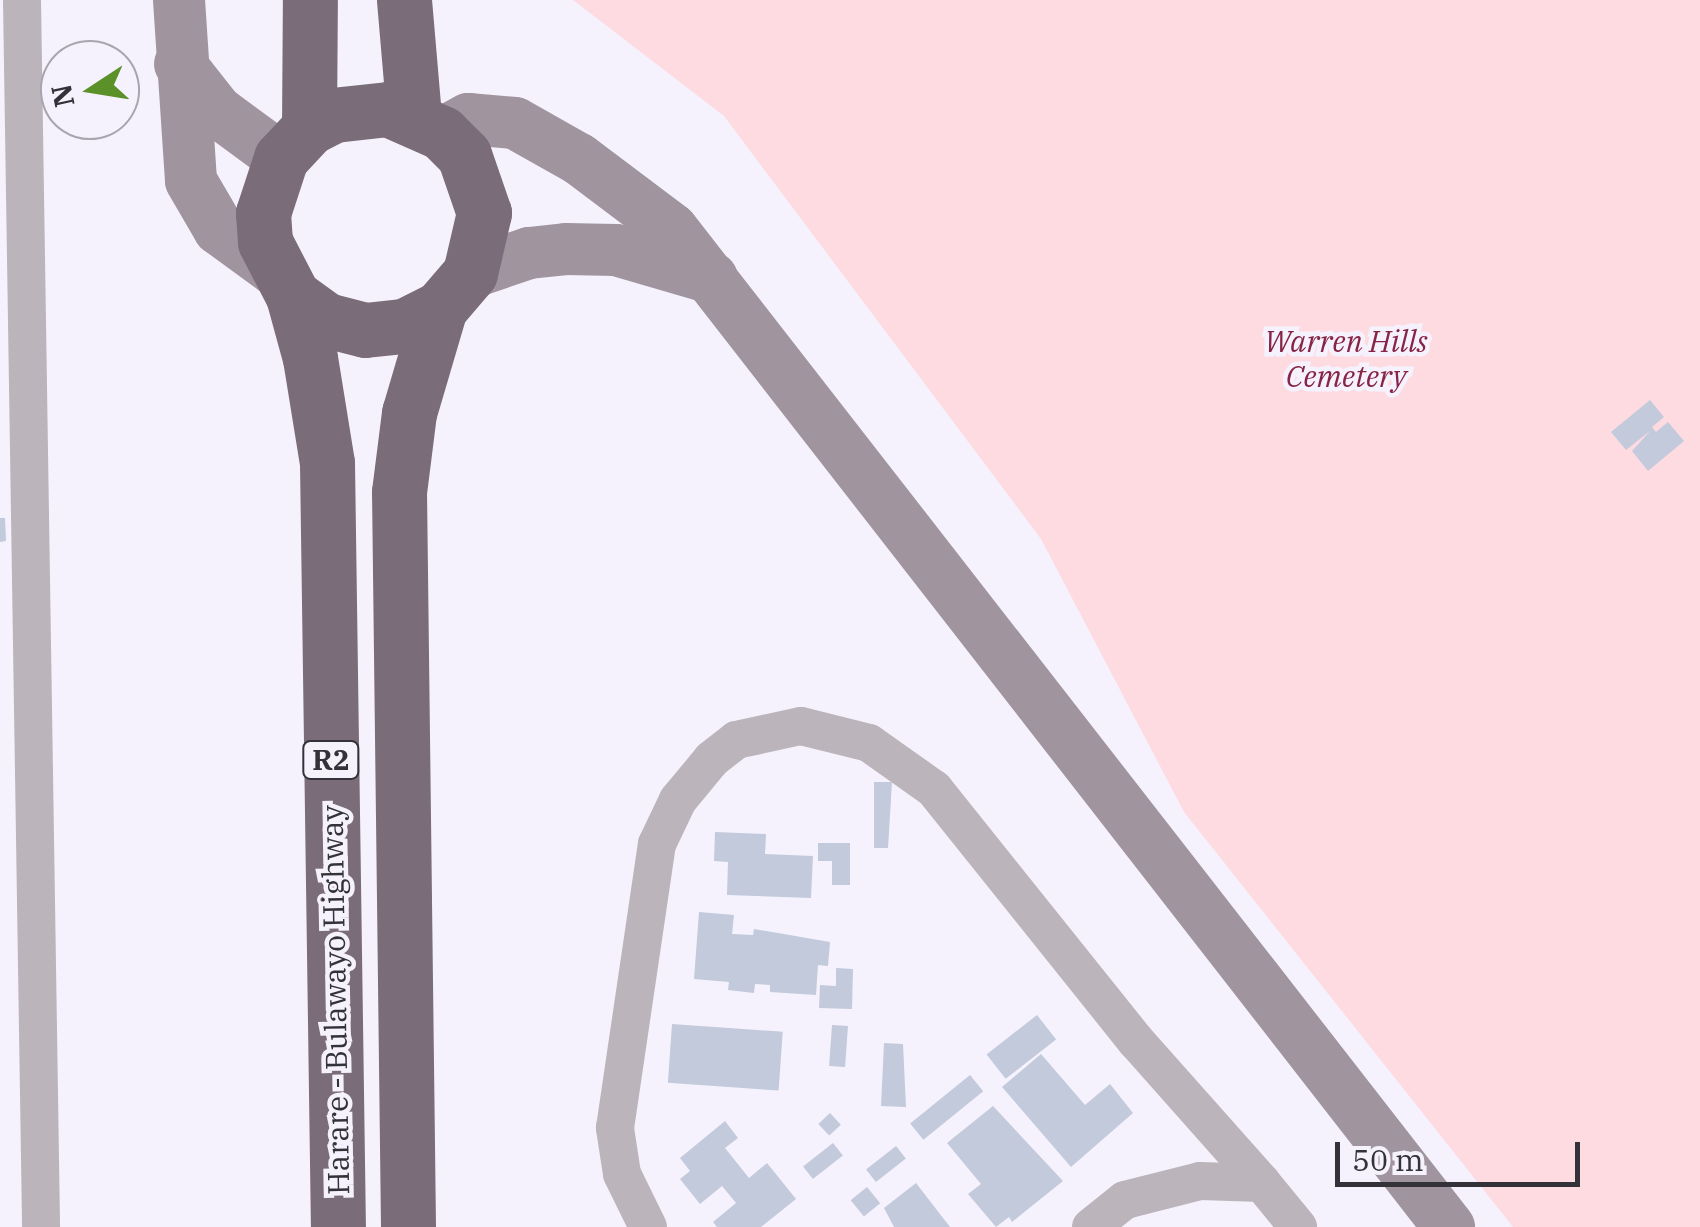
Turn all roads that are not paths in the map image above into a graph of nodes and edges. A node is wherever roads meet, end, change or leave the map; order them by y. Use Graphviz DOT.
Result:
graph roads {
  1 [pos="22,0"];
  2 [pos="179,0"];
  3 [pos="310,0"];
  4 [pos="404,0"];
  5 [pos="180,64"];
  6 [pos="428,124"];
  7 [pos="295,143"];
  8 [pos="714,279"];
  9 [pos="284,283"];
  10 [pos="455,290"];
  11 [pos="16,432"];
  12 [pos="17,860"];
  13 [pos="1262,1183"];
  14 [pos="42,1227"];
  15 [pos="338,1227"];
  16 [pos="408,1227"];
  17 [pos="648,1227"];
  18 [pos="1091,1227"];
  19 [pos="1298,1227"];
  20 [pos="1449,1227"];
  1 -- 11 [label="street"];
  2 -- 5 [label="street"];
  3 -- 7 [label="highway, Harare - Bulawayo Highway / R2"];
  4 -- 6 [label="highway"];
  5 -- 7 [label="street"];
  5 -- 9 [label="street"];
  6 -- 7 [label="highway"];
  6 -- 8 [label="street"];
  6 -- 10 [label="highway, R2"];
  7 -- 9 [label="highway, Harare - Bulawayo Highway / R2"];
  8 -- 10 [label="street"];
  8 -- 20 [label="street"];
  9 -- 10 [label="highway"];
  9 -- 15 [label="highway, Harare - Bulawayo Highway / R2"];
  10 -- 16 [label="highway, R2"];
  11 -- 12 [label="street"];
  12 -- 14 [label="street"];
  13 -- 17 [label="street"];
  13 -- 18 [label="street"];
  13 -- 19 [label="street"];
}
